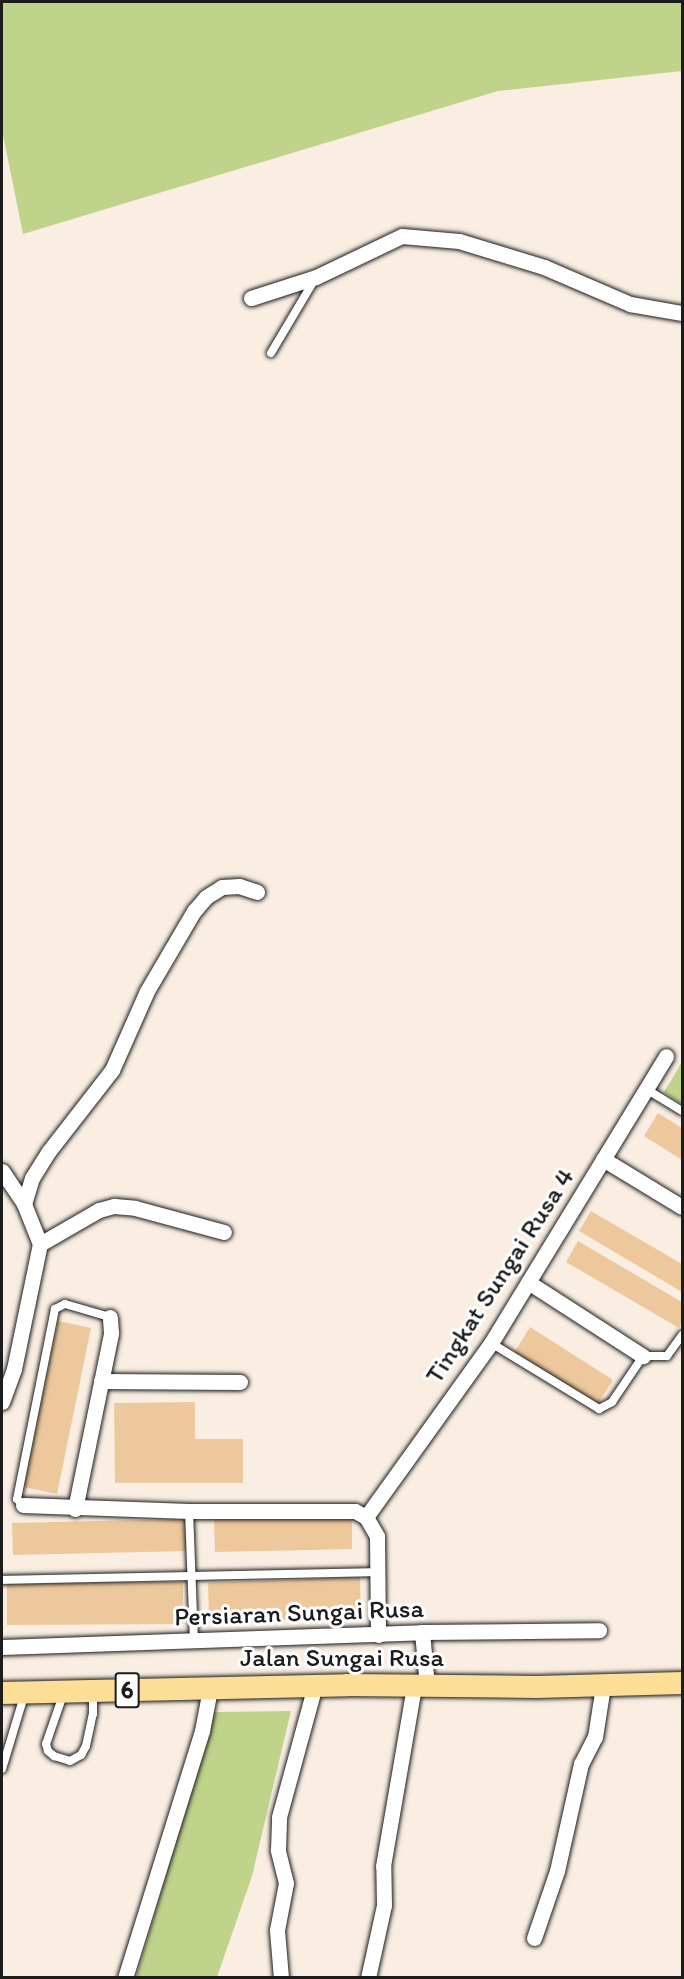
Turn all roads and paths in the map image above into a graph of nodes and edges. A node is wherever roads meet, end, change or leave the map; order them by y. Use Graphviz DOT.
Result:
graph roads {
  1 [pos="316,277"];
  2 [pos="250,298"];
  3 [pos="682,313"];
  4 [pos="271,353"];
  5 [pos="257,891"];
  6 [pos="666,1056"];
  7 [pos="646,1089"];
  8 [pos="682,1111"];
  9 [pos="603,1159"];
  10 [pos="2,1171"];
  11 [pos="24,1204"];
  12 [pos="682,1207"];
  13 [pos="224,1232"];
  14 [pos="40,1244"];
  15 [pos="528,1282"];
  16 [pos="110,1317"];
  17 [pos="682,1335"];
  18 [pos="491,1343"];
  19 [pos="643,1356"];
  20 [pos="101,1381"];
  21 [pos="240,1382"];
  22 [pos="2,1402"];
  23 [pos="22,1505"];
  24 [pos="75,1509"];
  25 [pos="189,1511"];
  26 [pos="366,1517"];
  27 [pos="378,1572"];
  28 [pos="192,1576"];
  29 [pos="2,1581"];
  30 [pos="599,1630"];
  31 [pos="422,1632"];
  32 [pos="378,1635"];
  33 [pos="194,1641"];
  34 [pos="2,1647"];
  35 [pos="682,1683"];
  36 [pos="315,1685"];
  37 [pos="421,1686"];
  38 [pos="603,1686"];
  39 [pos="210,1689"];
  40 [pos="93,1690"];
  41 [pos="64,1691"];
  42 [pos="2,1693"];
  43 [pos="25,1693"];
  44 [pos="2,1769"];
  45 [pos="534,1938"];
  46 [pos="125,1977"];
  47 [pos="281,1977"];
  48 [pos="368,1977"];
  1 -- 2 [label="street"];
  1 -- 3 [label="street"];
  1 -- 4 [label="lane"];
  5 -- 11 [label="street"];
  6 -- 7 [label="street, Tingkat Sungai Rusa 4"];
  7 -- 8 [label="lane"];
  7 -- 9 [label="street, Tingkat Sungai Rusa 4"];
  9 -- 12 [label="street"];
  9 -- 15 [label="street, Tingkat Sungai Rusa 4"];
  10 -- 11 [label="street"];
  11 -- 14 [label="street"];
  13 -- 14 [label="street"];
  14 -- 22 [label="street"];
  15 -- 18 [label="street, Tingkat Sungai Rusa 4"];
  15 -- 19 [label="street"];
  16 -- 20 [label="street"];
  16 -- 23 [label="lane"];
  17 -- 19 [label="lane"];
  18 -- 19 [label="lane"];
  18 -- 26 [label="street, Tingkat Sungai Rusa 4"];
  20 -- 21 [label="street"];
  20 -- 24 [label="street"];
  23 -- 24 [label="street"];
  24 -- 25 [label="street"];
  25 -- 26 [label="street"];
  25 -- 28 [label="lane"];
  26 -- 27 [label="street"];
  27 -- 28 [label="lane"];
  27 -- 32 [label="street"];
  28 -- 29 [label="lane"];
  28 -- 33 [label="lane"];
  30 -- 31 [label="street, Persiaran Sungai Rusa"];
  31 -- 32 [label="street, Persiaran Sungai Rusa"];
  31 -- 37 [label="street"];
  32 -- 33 [label="street, Persiaran Sungai Rusa"];
  33 -- 34 [label="street, Persiaran Sungai Rusa"];
  35 -- 38 [label="main road, Jalan Sungai Rusa / 6"];
  36 -- 37 [label="main road, Jalan Sungai Rusa / 6"];
  36 -- 39 [label="main road, Jalan Sungai Rusa / 6"];
  36 -- 47 [label="street"];
  37 -- 38 [label="main road, Jalan Sungai Rusa / 6"];
  37 -- 48 [label="street"];
  38 -- 45 [label="street"];
  39 -- 40 [label="main road, Jalan Sungai Rusa / 6"];
  39 -- 46 [label="street"];
  40 -- 41 [label="main road, Jalan Sungai Rusa / 6"];
  40 -- 41 [label="lane"];
  41 -- 43 [label="main road, Jalan Sungai Rusa / 6"];
  42 -- 43 [label="main road, Jalan Sungai Rusa / 6"];
  43 -- 44 [label="lane"];
}
